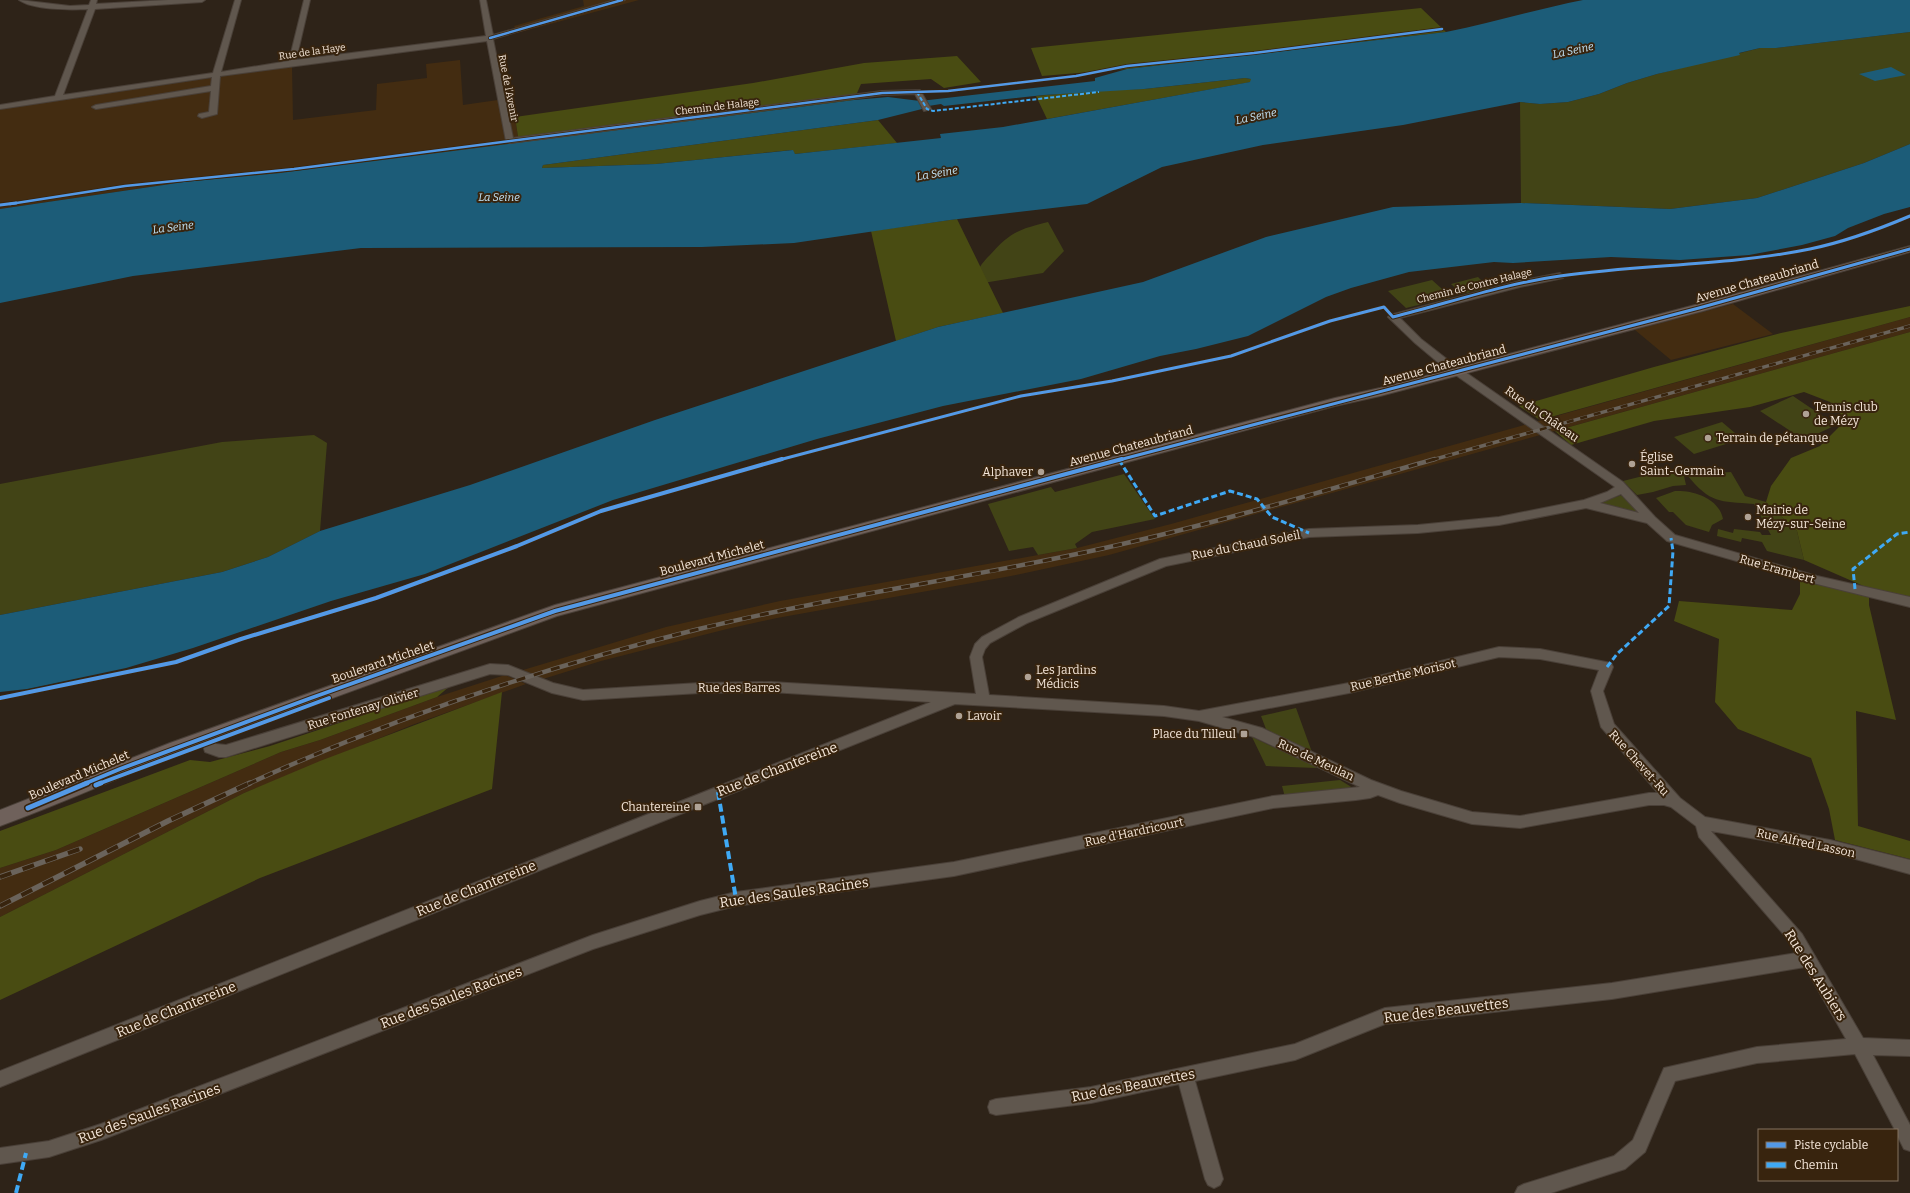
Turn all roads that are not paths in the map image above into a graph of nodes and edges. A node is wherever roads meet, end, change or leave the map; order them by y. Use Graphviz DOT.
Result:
graph roads {
  1 [pos="22,0"];
  2 [pos="94,0"];
  3 [pos="202,0"];
  4 [pos="238,0"];
  5 [pos="307,0"];
  6 [pos="484,0"];
  7 [pos="622,0"];
  8 [pos="91,7"];
  9 [pos="549,16"];
  10 [pos="556,20"];
  11 [pos="490,38"];
  12 [pos="292,63"];
  13 [pos="216,75"];
  14 [pos="215,88"];
  15 [pos="123,89"];
  16 [pos="58,99"];
  17 [pos="121,103"];
  18 [pos="0,107"];
  19 [pos="96,107"];
  20 [pos="927,109"];
  21 [pos="202,116"];
  22 [pos="510,141"];
  23 [pos="1910,245"];
  24 [pos="1910,249"];
  25 [pos="1560,276"];
  26 [pos="1394,317"];
  27 [pos="1454,369"];
  28 [pos="1620,486"];
  29 [pos="983,496"];
  30 [pos="1586,504"];
  31 [pos="1651,520"];
  32 [pos="1910,602"];
  33 [pos="1607,667"];
  34 [pos="528,678"];
  35 [pos="953,699"];
  36 [pos="983,700"];
  37 [pos="1199,716"];
  38 [pos="208,740"];
  39 [pos="1366,789"];
  40 [pos="1675,802"];
  41 [pos="0,818"];
  42 [pos="1702,823"];
  43 [pos="1910,867"];
  44 [pos="912,876"];
  45 [pos="1808,959"];
  46 [pos="1858,1046"];
  47 [pos="1910,1048"];
  48 [pos="1186,1075"];
  49 [pos="0,1079"];
  50 [pos="996,1106"];
  51 [pos="1910,1143"];
  52 [pos="0,1156"];
  53 [pos="1214,1179"];
  54 [pos="1525,1193"];
  1 -- 8 [label="street"];
  2 -- 8 [label="street"];
  3 -- 8 [label="street"];
  4 -- 13 [label="street"];
  5 -- 12 [label="street"];
  6 -- 11 [label="street, Rue de l'Avenir"];
  7 -- 10 [label="street, Rue de la Haye"];
  8 -- 16 [label="street"];
  9 -- 10 [label="street"];
  10 -- 11 [label="street, Rue de la Haye"];
  11 -- 12 [label="street, Rue de la Haye"];
  11 -- 22 [label="street, Rue de l'Avenir"];
  12 -- 13 [label="street, Rue de la Haye"];
  13 -- 14 [label="street"];
  13 -- 15 [label="street, Rue de la Haye"];
  14 -- 17 [label="street"];
  14 -- 21 [label="street"];
  15 -- 16 [label="street, Rue de la Haye"];
  15 -- 17 [label="street"];
  16 -- 18 [label="street, Rue de la Haye"];
  17 -- 19 [label="street"];
  20 -- 22 [label="street, Chemin de Halage"];
  23 -- 27 [label="main road, Avenue Chateaubriand"];
  24 -- 27 [label="main road, Avenue Chateaubriand"];
  25 -- 26 [label="street, Chemin de Contre Halage"];
  26 -- 27 [label="street, Rue du Château"];
  27 -- 28 [label="street, Rue du Château"];
  27 -- 29 [label="main road, Avenue Chateaubriand"];
  28 -- 30 [label="street, Rue du Chaud Soleil"];
  28 -- 31 [label="street, Rue du Château"];
  29 -- 38 [label="main road, Boulevard Michelet"];
  30 -- 31 [label="street"];
  30 -- 36 [label="street, Rue du Chaud Soleil"];
  31 -- 32 [label="street, Rue Erambert"];
  33 -- 37 [label="street, Rue Berthe Morisot"];
  33 -- 40 [label="street, Rue Chevet-Ru"];
  34 -- 35 [label="street, Rue des Barres"];
  34 -- 38 [label="street, Rue Fontenay Olivier"];
  35 -- 36 [label="street, Rue de Meulan"];
  35 -- 49 [label="street, Rue de Chantereine"];
  36 -- 37 [label="street, Rue de Meulan"];
  37 -- 39 [label="street, Rue de Meulan"];
  38 -- 41 [label="main road, Boulevard Michelet"];
  39 -- 40 [label="street, Rue de Meulan"];
  39 -- 44 [label="street, Rue d'Hardricourt"];
  40 -- 42 [label="street, Rue Chevet-Ru"];
  42 -- 43 [label="street, Rue Alfred Lasson"];
  42 -- 45 [label="street, Rue des Aubiers"];
  44 -- 52 [label="street, Rue des Saules Racines"];
  45 -- 46 [label="street, Rue des Aubiers"];
  45 -- 48 [label="street, Rue des Beauvettes"];
  46 -- 47 [label="street"];
  46 -- 51 [label="street, Rue des Aubiers"];
  46 -- 54 [label="street"];
  48 -- 50 [label="street, Rue des Beauvettes"];
  48 -- 53 [label="street"];
}
